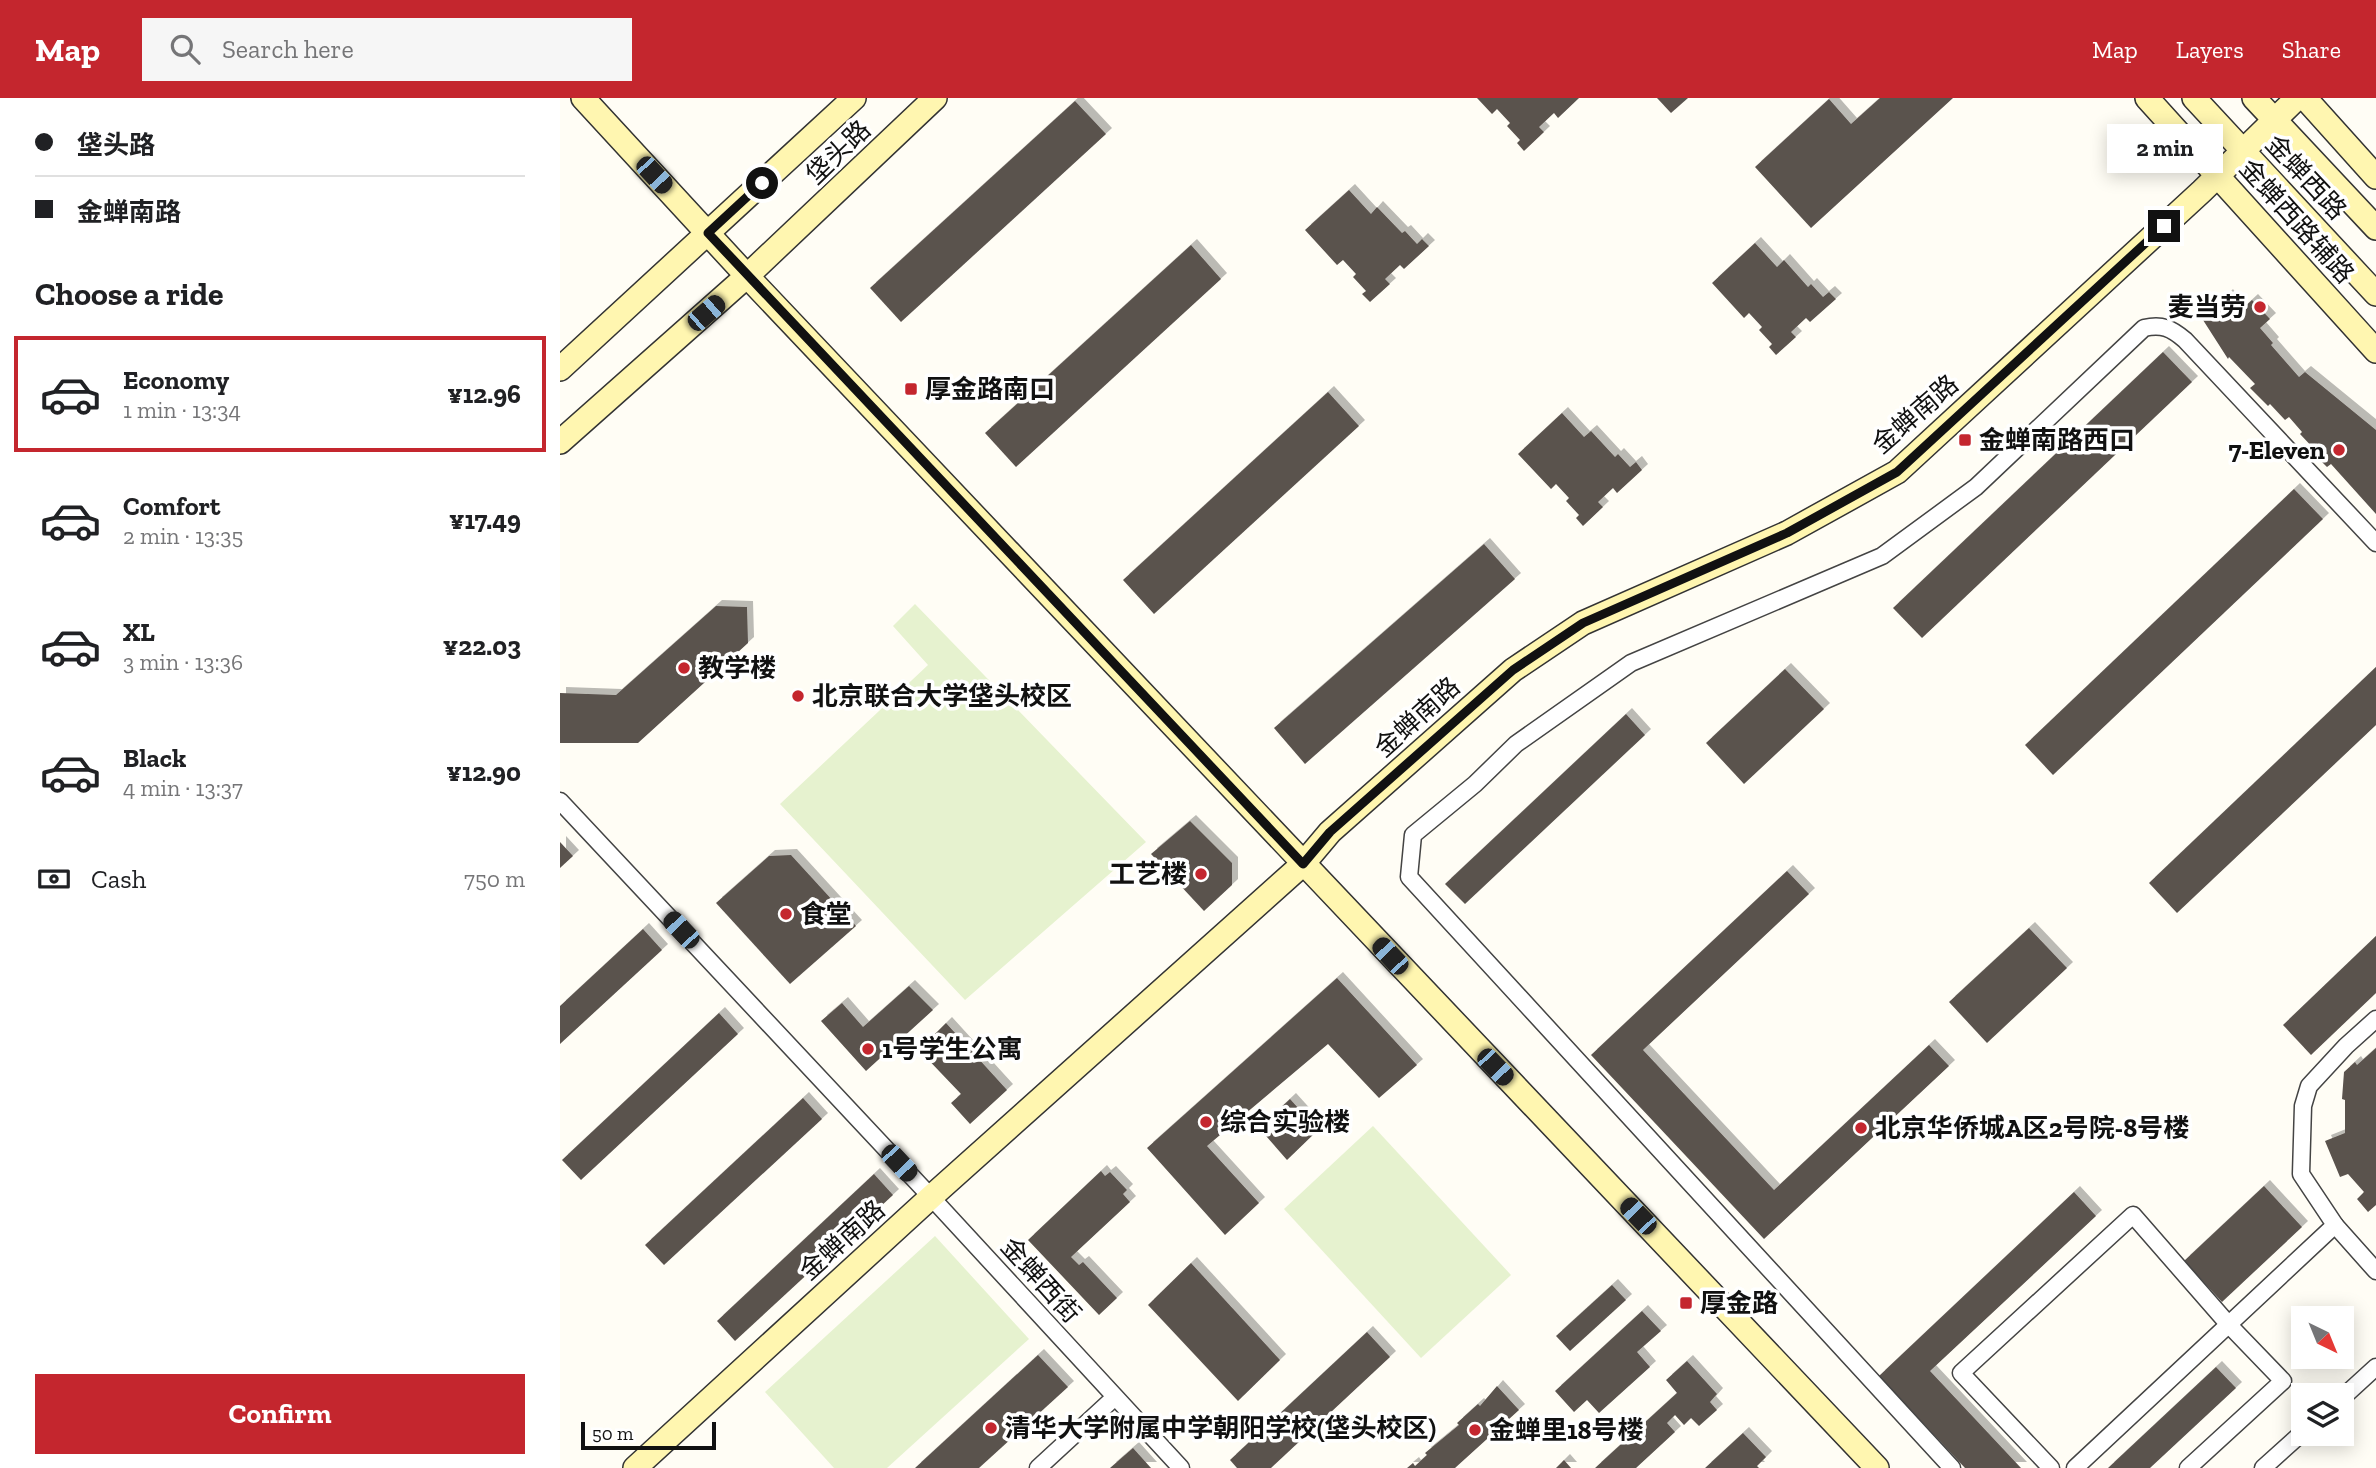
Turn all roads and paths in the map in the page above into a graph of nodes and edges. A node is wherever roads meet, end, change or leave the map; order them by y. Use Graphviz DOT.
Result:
graph roads {
  1 [pos="583,98"];
  2 [pos="854,98"];
  3 [pos="935,98"];
  4 [pos="2147,98"];
  5 [pos="2194,98"];
  6 [pos="2254,98"];
  7 [pos="2297,98"];
  8 [pos="2305,98"];
  9 [pos="2274,120"];
  10 [pos="2243,150"];
  11 [pos="2218,175"];
  12 [pos="2376,177"];
  13 [pos="2376,228"];
  14 [pos="708,233"];
  15 [pos="747,276"];
  16 [pos="2376,294"];
  17 [pos="2376,351"];
  18 [pos="560,369"];
  19 [pos="560,442"];
  20 [pos="2376,543"];
  21 [pos="560,801"];
  22 [pos="1303,864"];
  23 [pos="2376,1019"];
  24 [pos="931,1197"];
  25 [pos="2335,1225"];
  26 [pos="2376,1271"];
  27 [pos="2229,1325"];
  28 [pos="2376,1367"];
  29 [pos="2354,1387"];
  30 [pos="1115,1397"];
  31 [pos="2291,1443"];
  32 [pos="635,1468"];
  33 [pos="1038,1468"];
  34 [pos="1181,1468"];
  35 [pos="1877,1468"];
  36 [pos="1952,1468"];
  37 [pos="2051,1468"];
  38 [pos="2075,1468"];
  39 [pos="2188,1468"];
  40 [pos="2263,1468"];
  1 -- 14 [label="street"];
  2 -- 14 [label="street, 垡头路"];
  3 -- 15 [label="street, 垡头路"];
  4 -- 11 [label="street, 金蝉西路辅路"];
  5 -- 10 [label="street, 金蝉西路"];
  6 -- 9 [label="street, 金蝉西路"];
  7 -- 9 [label="street, 金蝉南路"];
  8 -- 12 [label="street"];
  9 -- 10 [label="street, 金蝉南路"];
  9 -- 13 [label="street, 金蝉西路"];
  10 -- 11 [label="street, 金蝉南路"];
  10 -- 16 [label="street, 金蝉西路"];
  11 -- 17 [label="street, 金蝉西路辅路"];
  11 -- 22 [label="street, 金蝉南路"];
  14 -- 15 [label="street"];
  14 -- 18 [label="street, 垡头路"];
  15 -- 19 [label="street, 垡头路"];
  15 -- 22 [label="street"];
  20 -- 36 [label="street"];
  21 -- 24 [label="street, 金蝉西街"];
  22 -- 24 [label="street, 金蝉南路"];
  22 -- 35 [label="street"];
  23 -- 25 [label="street"];
  24 -- 30 [label="street, 金蝉西街"];
  24 -- 32 [label="street, 金蝉南路"];
  25 -- 26 [label="street"];
  25 -- 27 [label="street"];
  27 -- 37 [label="street"];
  27 -- 38 [label="street"];
  27 -- 39 [label="street"];
  28 -- 29 [label="street"];
  30 -- 33 [label="street"];
  30 -- 34 [label="street, 金蝉西街"];
  31 -- 40 [label="street"];
}
